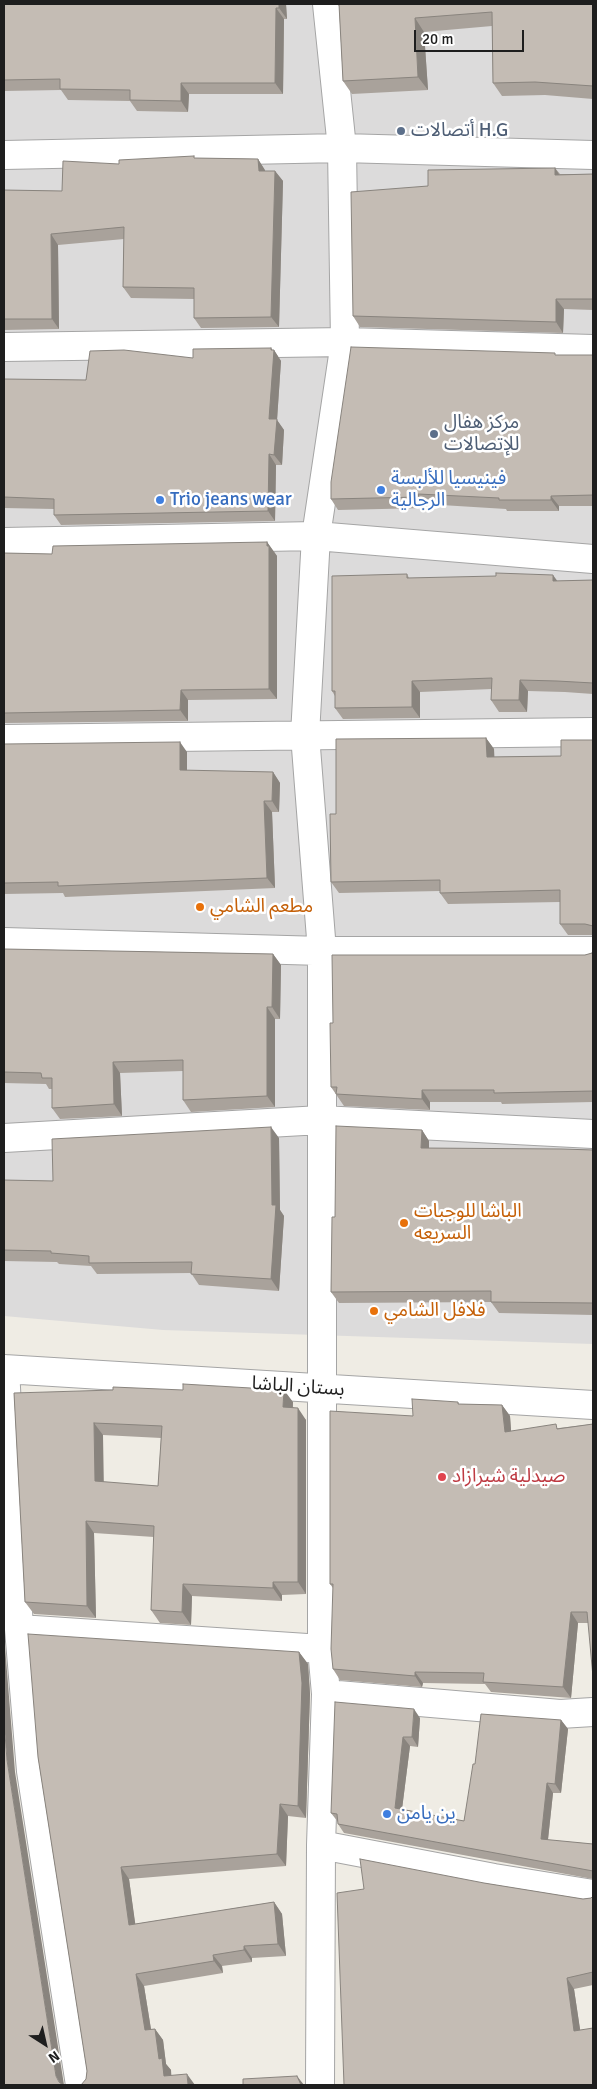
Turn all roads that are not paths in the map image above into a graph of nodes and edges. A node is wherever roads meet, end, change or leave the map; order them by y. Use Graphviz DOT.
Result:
graph roads {
  1 [pos="327,4"];
  2 [pos="342,148"];
  3 [pos="4,155"];
  4 [pos="593,155"];
  5 [pos="344,342"];
  6 [pos="4,347"];
  7 [pos="593,349"];
  8 [pos="316,536"];
  9 [pos="4,542"];
  10 [pos="593,559"];
  11 [pos="593,732"];
  12 [pos="305,735"];
  13 [pos="4,740"];
  14 [pos="4,942"];
  15 [pos="593,951"];
  16 [pos="322,952"];
  17 [pos="321,1120"];
  18 [pos="593,1134"];
  19 [pos="4,1138"];
  20 [pos="4,1369"];
  21 [pos="323,1389"];
  22 [pos="593,1405"];
  23 [pos="19,1629"];
  24 [pos="322,1649"];
  25 [pos="326,1694"];
  26 [pos="593,1712"];
  27 [pos="321,1844"];
  28 [pos="593,1894"];
  29 [pos="80,2085"];
  30 [pos="320,2085"];
  1 -- 2 [label="street"];
  2 -- 3 [label="street"];
  2 -- 4 [label="street"];
  2 -- 5 [label="street"];
  5 -- 6 [label="street"];
  5 -- 7 [label="street"];
  5 -- 8 [label="street"];
  8 -- 9 [label="street"];
  8 -- 10 [label="street"];
  8 -- 12 [label="street"];
  11 -- 12 [label="street"];
  12 -- 13 [label="street"];
  12 -- 16 [label="street"];
  14 -- 16 [label="street"];
  15 -- 16 [label="street"];
  16 -- 17 [label="street"];
  17 -- 18 [label="street"];
  17 -- 19 [label="street"];
  17 -- 21 [label="street"];
  20 -- 21 [label="street, بستان الباشا"];
  20 -- 23 [label="street"];
  21 -- 22 [label="street, بستان الباشا"];
  21 -- 24 [label="street"];
  23 -- 24 [label="street"];
  23 -- 29 [label="street"];
  24 -- 25 [label="street"];
  25 -- 26 [label="street"];
  25 -- 27 [label="street"];
  27 -- 28 [label="street"];
  27 -- 30 [label="street"];
}
